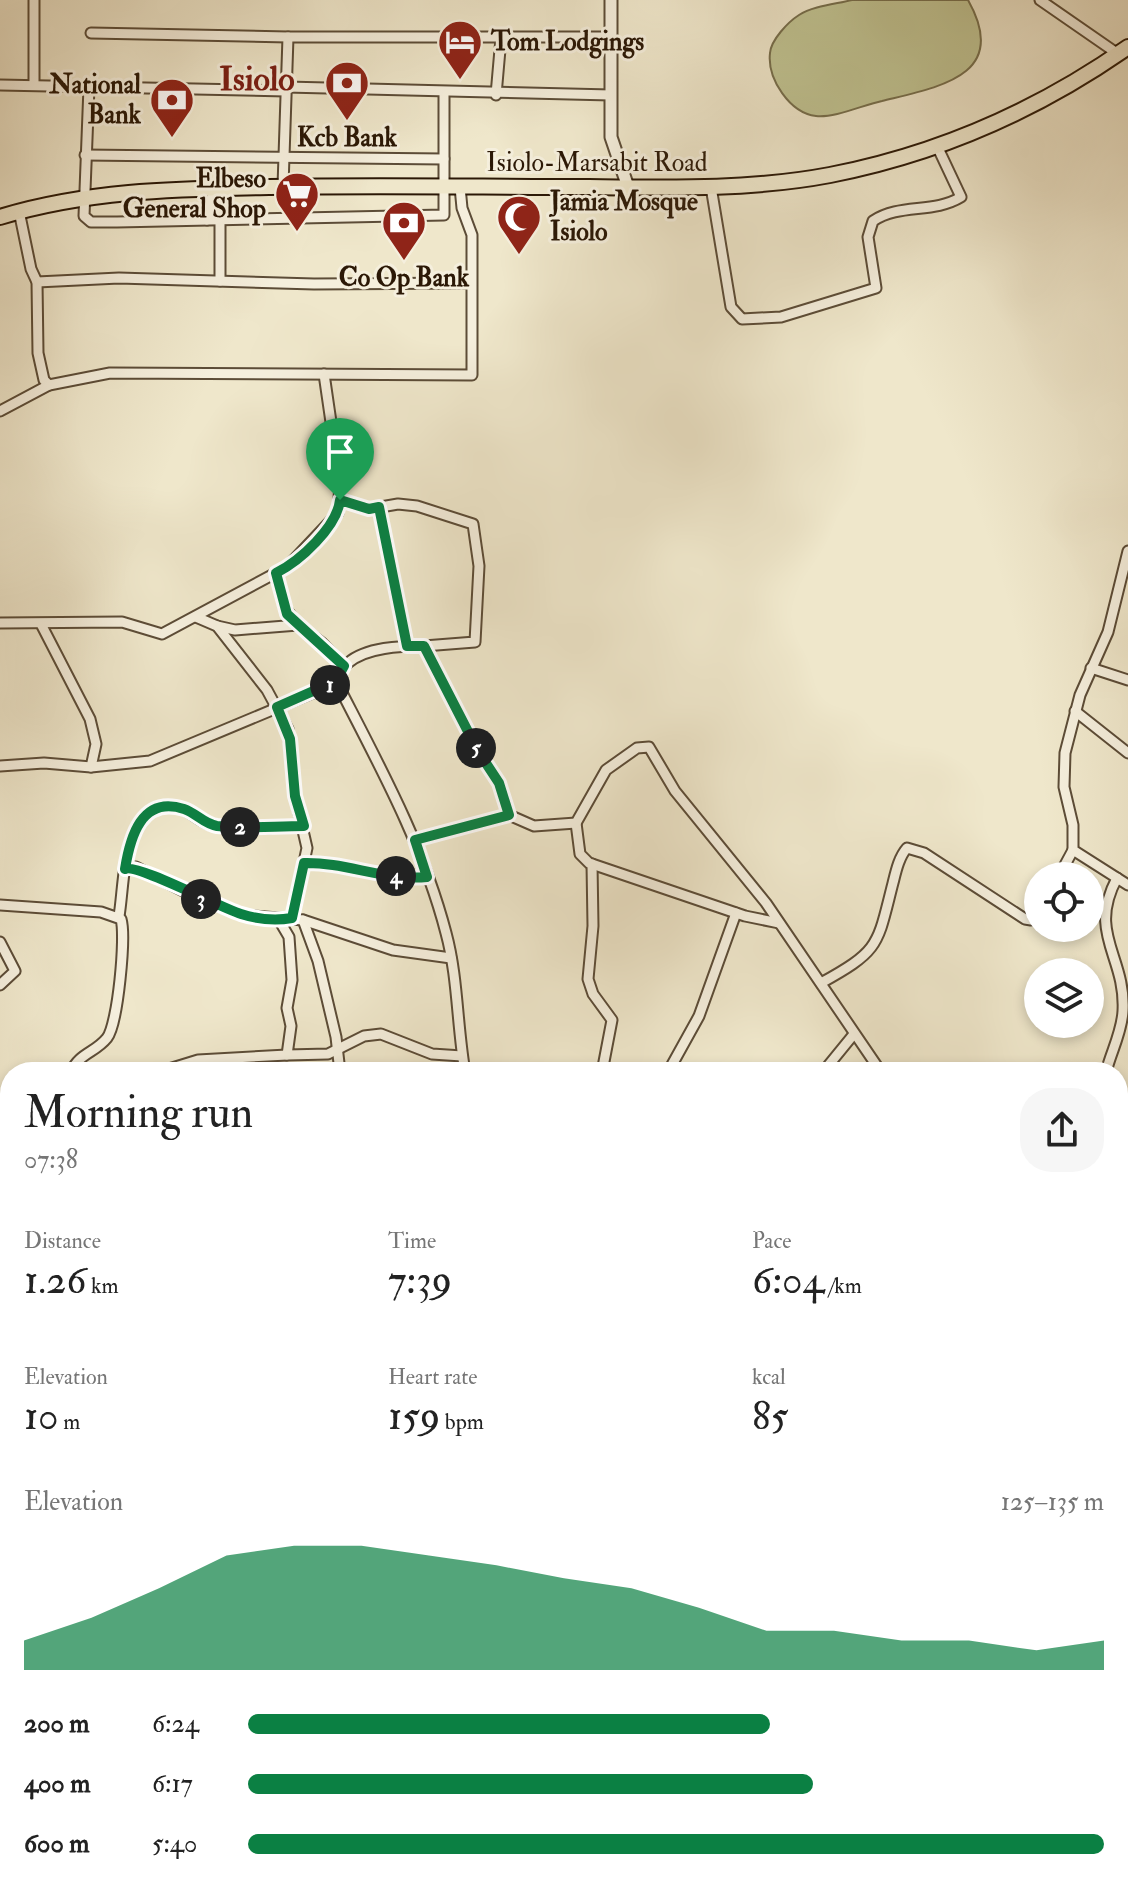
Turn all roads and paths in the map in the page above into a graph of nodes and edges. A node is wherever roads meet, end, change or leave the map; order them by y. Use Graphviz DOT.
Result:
graph roads {
  1 [pos="34,0"];
  2 [pos="611,0"];
  3 [pos="1040,0"];
  4 [pos="91,33"];
  5 [pos="288,37"];
  6 [pos="611,37"];
  7 [pos="501,38"];
  8 [pos="1123,51"];
  9 [pos="0,85"];
  10 [pos="34,85"];
  11 [pos="89,87"];
  12 [pos="286,89"];
  13 [pos="444,93"];
  14 [pos="496,95"];
  15 [pos="611,95"];
  16 [pos="937,146"];
  17 [pos="85,155"];
  18 [pos="284,155"];
  19 [pos="444,159"];
  20 [pos="290,186"];
  21 [pos="444,187"];
  22 [pos="460,187"];
  23 [pos="628,187"];
  24 [pos="711,187"];
  25 [pos="214,188"];
  26 [pos="82,196"];
  27 [pos="19,211"];
  28 [pos="0,217"];
  29 [pos="295,218"];
  30 [pos="207,220"];
  31 [pos="220,220"];
  32 [pos="220,281"];
  33 [pos="37,282"];
  34 [pos="471,283"];
  35 [pos="324,374"];
  36 [pos="49,385"];
  37 [pos="0,411"];
  38 [pos="340,500"];
  39 [pos="379,507"];
  40 [pos="1128,551"];
  41 [pos="276,573"];
  42 [pos="196,617"];
  43 [pos="0,623"];
  44 [pos="41,624"];
  45 [pos="298,625"];
  46 [pos="217,626"];
  47 [pos="407,646"];
  48 [pos="424,646"];
  49 [pos="344,666"];
  50 [pos="1091,668"];
  51 [pos="1128,680"];
  52 [pos="336,681"];
  53 [pos="277,707"];
  54 [pos="1075,711"];
  55 [pos="1128,753"];
  56 [pos="0,766"];
  57 [pos="91,767"];
  58 [pos="509,815"];
  59 [pos="576,823"];
  60 [pos="304,826"];
  61 [pos="415,840"];
  62 [pos="1073,850"];
  63 [pos="1067,862"];
  64 [pos="304,863"];
  65 [pos="592,864"];
  66 [pos="125,869"];
  67 [pos="427,877"];
  68 [pos="1117,878"];
  69 [pos="1128,885"];
  70 [pos="0,905"];
  71 [pos="736,913"];
  72 [pos="119,916"];
  73 [pos="292,918"];
  74 [pos="1024,918"];
  75 [pos="279,920"];
  76 [pos="303,920"];
  77 [pos="779,923"];
  78 [pos="0,942"];
  79 [pos="451,958"];
  80 [pos="821,983"];
  81 [pos="0,985"];
  82 [pos="854,1034"];
  83 [pos="335,1050"];
  84 [pos="287,1055"];
  85 [pos="462,1056"];
  86 [pos="226,1060"];
  87 [pos="76,1062"];
  88 [pos="192,1062"];
  89 [pos="338,1062"];
  90 [pos="463,1062"];
  91 [pos="604,1062"];
  92 [pos="674,1062"];
  93 [pos="831,1062"];
  94 [pos="874,1062"];
  95 [pos="1109,1062"];
  1 -- 10 [label="street"];
  2 -- 6 [label="street"];
  3 -- 8 [label="street"];
  4 -- 5 [label="street"];
  5 -- 7 [label="street"];
  5 -- 12 [label="street"];
  6 -- 7 [label="street"];
  6 -- 15 [label="street"];
  7 -- 14 [label="street"];
  8 -- 16 [label="highway, Isiolo-Marsabit Road"];
  9 -- 10 [label="street"];
  10 -- 11 [label="street"];
  11 -- 12 [label="street"];
  11 -- 17 [label="street"];
  12 -- 13 [label="street"];
  12 -- 18 [label="street"];
  13 -- 14 [label="street"];
  13 -- 19 [label="street"];
  14 -- 15 [label="street"];
  15 -- 23 [label="street"];
  16 -- 24 [label="highway, Isiolo-Marsabit Road"];
  16 -- 24 [label="street"];
  17 -- 18 [label="street"];
  17 -- 26 [label="street"];
  18 -- 19 [label="street"];
  18 -- 20 [label="street"];
  19 -- 21 [label="street"];
  20 -- 21 [label="highway, Isiolo-Marsabit Road"];
  20 -- 25 [label="highway, Isiolo-Marsabit Road"];
  20 -- 29 [label="street"];
  21 -- 22 [label="highway, Isiolo-Marsabit Road"];
  21 -- 29 [label="street"];
  22 -- 23 [label="highway, Isiolo-Marsabit Road"];
  22 -- 34 [label="street"];
  23 -- 24 [label="highway, Isiolo-Marsabit Road"];
  25 -- 26 [label="highway, Isiolo-Marsabit Road"];
  25 -- 30 [label="street"];
  26 -- 27 [label="highway, Isiolo-Marsabit Road"];
  26 -- 30 [label="street"];
  27 -- 28 [label="highway, Isiolo-Marsabit Road"];
  27 -- 33 [label="street"];
  29 -- 31 [label="street"];
  30 -- 31 [label="street"];
  31 -- 32 [label="street"];
  32 -- 33 [label="street"];
  32 -- 34 [label="street"];
  33 -- 36 [label="street"];
  34 -- 35 [label="street"];
  35 -- 36 [label="street"];
  35 -- 38 [label="street"];
  36 -- 37 [label="street"];
  38 -- 39 [label="street"];
  38 -- 41 [label="street"];
  39 -- 47 [label="street"];
  39 -- 48 [label="street"];
  40 -- 50 [label="street"];
  41 -- 42 [label="street"];
  41 -- 45 [label="street"];
  42 -- 44 [label="street"];
  42 -- 46 [label="street"];
  43 -- 44 [label="street"];
  44 -- 57 [label="street"];
  45 -- 46 [label="street"];
  45 -- 49 [label="street"];
  46 -- 53 [label="street"];
  47 -- 48 [label="street"];
  47 -- 49 [label="street"];
  48 -- 58 [label="street"];
  49 -- 52 [label="street"];
  50 -- 51 [label="street"];
  50 -- 54 [label="street"];
  52 -- 53 [label="street"];
  52 -- 61 [label="street"];
  53 -- 57 [label="street"];
  53 -- 60 [label="street"];
  54 -- 55 [label="street"];
  54 -- 62 [label="street"];
  56 -- 57 [label="street"];
  58 -- 59 [label="street"];
  58 -- 61 [label="street"];
  59 -- 65 [label="street"];
  59 -- 77 [label="street"];
  60 -- 64 [label="street"];
  60 -- 66 [label="street"];
  61 -- 67 [label="street"];
  62 -- 63 [label="street"];
  62 -- 68 [label="street"];
  64 -- 67 [label="street"];
  64 -- 73 [label="street"];
  65 -- 71 [label="street"];
  65 -- 91 [label="street"];
  66 -- 72 [label="street"];
  66 -- 75 [label="street"];
  67 -- 79 [label="street"];
  68 -- 69 [label="street"];
  68 -- 95 [label="street"];
  70 -- 72 [label="street"];
  71 -- 77 [label="street"];
  71 -- 92 [label="street"];
  72 -- 87 [label="street"];
  73 -- 75 [label="street"];
  73 -- 76 [label="street"];
  74 -- 80 [label="street"];
  75 -- 84 [label="street"];
  76 -- 79 [label="street"];
  76 -- 83 [label="street"];
  77 -- 80 [label="street"];
  78 -- 81 [label="street"];
  79 -- 85 [label="street"];
  80 -- 82 [label="street"];
  82 -- 93 [label="street"];
  82 -- 94 [label="street"];
  83 -- 84 [label="street"];
  83 -- 85 [label="street"];
  83 -- 89 [label="street"];
  84 -- 86 [label="street"];
  85 -- 90 [label="street"];
  86 -- 88 [label="street"];
}
